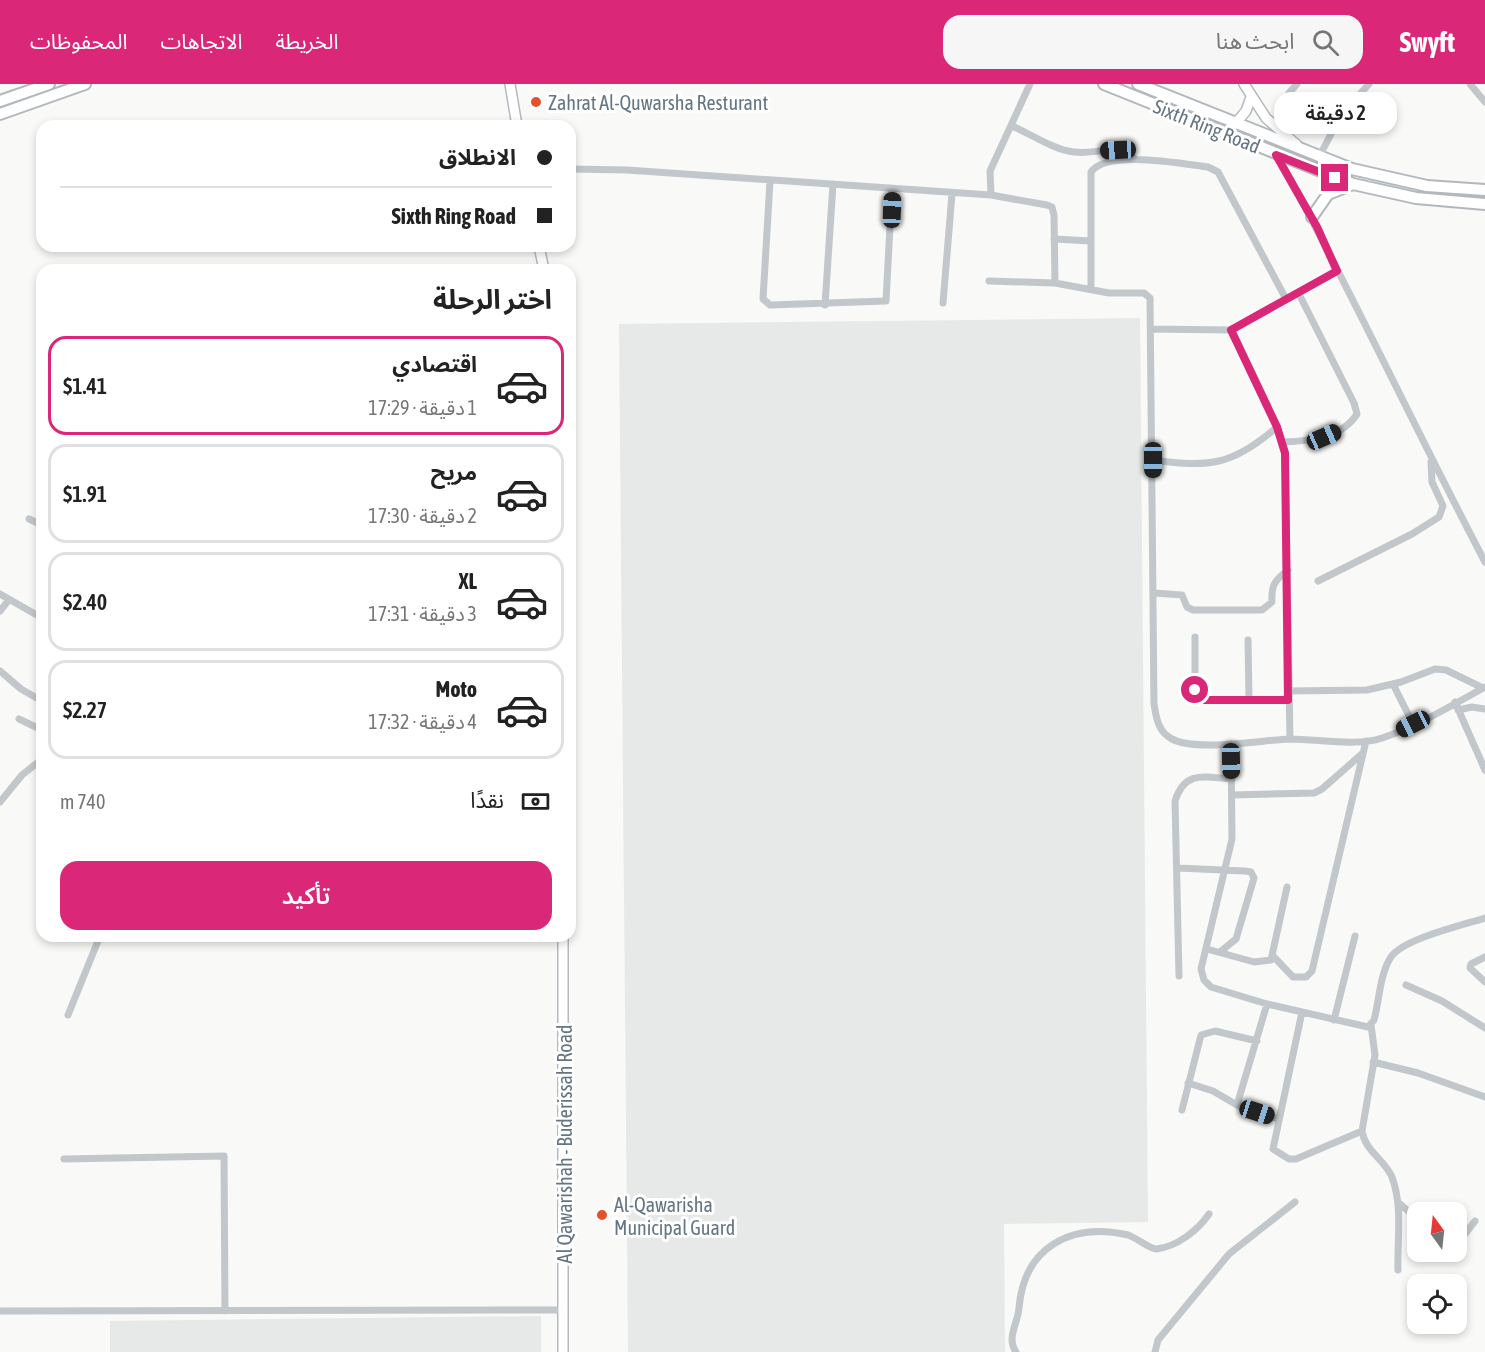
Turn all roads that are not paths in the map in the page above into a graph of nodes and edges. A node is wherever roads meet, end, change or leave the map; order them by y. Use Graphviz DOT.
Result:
graph roads {
  1 [pos="49,84"];
  2 [pos="86,84"];
  3 [pos="510,84"];
  4 [pos="1030,84"];
  5 [pos="1104,84"];
  6 [pos="1138,84"];
  7 [pos="1244,84"];
  8 [pos="1298,84"];
  9 [pos="1369,84"];
  10 [pos="1470,84"];
  11 [pos="1289,93"];
  12 [pos="1251,97"];
  13 [pos="0,101"];
  14 [pos="1485,102"];
  15 [pos="0,114"];
  16 [pos="516,120"];
  17 [pos="1236,123"];
  18 [pos="1012,126"];
  19 [pos="1301,148"];
  20 [pos="1276,155"];
  21 [pos="1318,157"];
  22 [pos="1134,158"];
  23 [pos="576,170"];
  24 [pos="770,181"];
  25 [pos="833,184"];
  26 [pos="1353,184"];
  27 [pos="892,189"];
  28 [pos="1485,190"];
  29 [pos="952,194"];
  30 [pos="991,195"];
  31 [pos="1485,204"];
  32 [pos="1312,217"];
  33 [pos="1054,239"];
  34 [pos="1090,241"];
  35 [pos="1337,271"];
  36 [pos="989,281"];
  37 [pos="1055,283"];
  38 [pos="1091,288"];
  39 [pos="1298,292"];
  40 [pos="1286,299"];
  41 [pos="943,303"];
  42 [pos="825,305"];
  43 [pos="1151,329"];
  44 [pos="1231,330"];
  45 [pos="1277,427"];
  46 [pos="1282,442"];
  47 [pos="1431,459"];
  48 [pos="1153,460"];
  49 [pos="29,519"];
  50 [pos="36,522"];
  51 [pos="1485,562"];
  52 [pos="1288,570"];
  53 [pos="1318,581"];
  54 [pos="1154,593"];
  55 [pos="0,594"];
  56 [pos="8,601"];
  57 [pos="0,611"];
  58 [pos="36,615"];
  59 [pos="1195,637"];
  60 [pos="1248,640"];
  61 [pos="1,675"];
  62 [pos="1393,684"];
  63 [pos="1484,687"];
  64 [pos="1289,691"];
  65 [pos="36,698"];
  66 [pos="1249,699"];
  67 [pos="1288,700"];
  68 [pos="1455,702"];
  69 [pos="1485,709"];
  70 [pos="1458,710"];
  71 [pos="19,719"];
  72 [pos="1413,724"];
  73 [pos="36,727"];
  74 [pos="1290,739"];
  75 [pos="1366,741"];
  76 [pos="1231,744"];
  77 [pos="1363,753"];
  78 [pos="36,764"];
  79 [pos="1485,770"];
  80 [pos="1232,778"];
  81 [pos="1232,795"];
  82 [pos="0,802"];
  83 [pos="1178,868"];
  84 [pos="1225,871"];
  85 [pos="1287,887"];
  86 [pos="1485,918"];
  87 [pos="1355,936"];
  88 [pos="98,942"];
  89 [pos="563,942"];
  90 [pos="1207,949"];
  91 [pos="1220,952"];
  92 [pos="1274,956"];
  93 [pos="1485,957"];
  94 [pos="1179,976"];
  95 [pos="1485,982"];
  96 [pos="1406,985"];
  97 [pos="1267,1004"];
  98 [pos="1302,1012"];
  99 [pos="69,1015"];
  100 [pos="1334,1020"];
  101 [pos="1371,1025"];
  102 [pos="1485,1028"];
  103 [pos="1257,1041"];
  104 [pos="1373,1062"];
  105 [pos="1188,1083"];
  106 [pos="1485,1097"];
  107 [pos="1237,1105"];
  108 [pos="1182,1110"];
  109 [pos="1278,1119"];
  110 [pos="1362,1131"];
  111 [pos="64,1159"];
  112 [pos="1295,1202"];
  113 [pos="1398,1202"];
  114 [pos="1407,1210"];
  115 [pos="1209,1214"];
  116 [pos="1475,1221"];
  117 [pos="1467,1231"];
  118 [pos="1398,1270"];
  119 [pos="564,1310"];
  120 [pos="0,1311"];
  121 [pos="225,1311"];
  122 [pos="563,1352"];
  123 [pos="1016,1352"];
  124 [pos="1155,1352"];
  1 -- 13 [label="highway"];
  2 -- 15 [label="highway"];
  3 -- 16 [label="main road"];
  4 -- 18 [label="street"];
  5 -- 20 [label="highway, Sixth Ring Road"];
  6 -- 17 [label="highway, Sixth Ring Road"];
  7 -- 12 [label="main road"];
  8 -- 11 [label="street"];
  9 -- 21 [label="street"];
  10 -- 14 [label="street"];
  12 -- 17 [label="main road"];
  12 -- 19 [label="main road"];
  17 -- 19 [label="highway, Sixth Ring Road"];
  18 -- 22 [label="street"];
  18 -- 30 [label="street"];
  19 -- 21 [label="highway, Sixth Ring Road"];
  20 -- 26 [label="highway, Sixth Ring Road"];
  20 -- 32 [label="street"];
  21 -- 28 [label="highway, Sixth Ring Road"];
  22 -- 34 [label="street"];
  22 -- 40 [label="street"];
  23 -- 24 [label="street"];
  24 -- 25 [label="street"];
  24 -- 42 [label="street"];
  25 -- 27 [label="street"];
  25 -- 42 [label="street"];
  26 -- 31 [label="highway, Sixth Ring Road"];
  26 -- 32 [label="highway"];
  27 -- 29 [label="street"];
  27 -- 42 [label="street"];
  29 -- 30 [label="street"];
  29 -- 41 [label="street"];
  30 -- 33 [label="street"];
  32 -- 35 [label="street"];
  33 -- 34 [label="street"];
  33 -- 37 [label="street"];
  34 -- 38 [label="street"];
  35 -- 39 [label="street"];
  35 -- 47 [label="street"];
  36 -- 37 [label="street"];
  37 -- 38 [label="street"];
  38 -- 43 [label="street"];
  39 -- 40 [label="street"];
  39 -- 46 [label="street"];
  40 -- 44 [label="street"];
  43 -- 44 [label="street"];
  43 -- 48 [label="street"];
  44 -- 45 [label="street"];
  45 -- 46 [label="street"];
  45 -- 48 [label="street"];
  46 -- 52 [label="street"];
  47 -- 51 [label="street"];
  47 -- 53 [label="street"];
  48 -- 54 [label="street"];
  49 -- 50 [label="street"];
  52 -- 54 [label="street"];
  52 -- 64 [label="street"];
  54 -- 76 [label="street"];
  55 -- 56 [label="street"];
  56 -- 57 [label="street"];
  56 -- 58 [label="street"];
  59 -- 66 [label="street"];
  60 -- 66 [label="street"];
  61 -- 65 [label="street"];
  62 -- 63 [label="street"];
  62 -- 64 [label="street"];
  62 -- 72 [label="street"];
  63 -- 68 [label="street"];
  64 -- 67 [label="street"];
  66 -- 67 [label="street"];
  67 -- 74 [label="street"];
  68 -- 70 [label="street"];
  68 -- 72 [label="street"];
  69 -- 70 [label="street"];
  70 -- 79 [label="street"];
  71 -- 73 [label="street"];
  72 -- 75 [label="street"];
  74 -- 75 [label="street"];
  74 -- 76 [label="street"];
  75 -- 77 [label="street"];
  76 -- 80 [label="street"];
  77 -- 81 [label="street"];
  77 -- 92 [label="street"];
  78 -- 82 [label="street"];
  80 -- 81 [label="street"];
  80 -- 83 [label="street"];
  81 -- 84 [label="street"];
  83 -- 84 [label="street"];
  83 -- 94 [label="street"];
  84 -- 90 [label="street"];
  84 -- 91 [label="street"];
  85 -- 92 [label="street"];
  86 -- 101 [label="street"];
  87 -- 100 [label="street"];
  88 -- 99 [label="street"];
  89 -- 119 [label="main road, Al Qawarishah - Buderissah Road"];
  90 -- 91 [label="street"];
  90 -- 97 [label="street"];
  91 -- 92 [label="street"];
  93 -- 95 [label="street"];
  96 -- 102 [label="street"];
  97 -- 98 [label="street"];
  97 -- 103 [label="street"];
  98 -- 100 [label="street"];
  98 -- 109 [label="street"];
  100 -- 101 [label="street"];
  101 -- 104 [label="street"];
  103 -- 105 [label="street"];
  103 -- 107 [label="street"];
  104 -- 106 [label="street"];
  104 -- 110 [label="street"];
  105 -- 107 [label="street"];
  105 -- 108 [label="street"];
  107 -- 109 [label="street"];
  109 -- 110 [label="street"];
  110 -- 113 [label="street"];
  111 -- 121 [label="street"];
  112 -- 124 [label="street"];
  113 -- 114 [label="street"];
  113 -- 118 [label="street"];
  115 -- 123 [label="street"];
  116 -- 117 [label="street"];
  119 -- 121 [label="street"];
  119 -- 122 [label="main road, Al Qawarishah - Buderissah Road"];
  120 -- 121 [label="street"];
}
